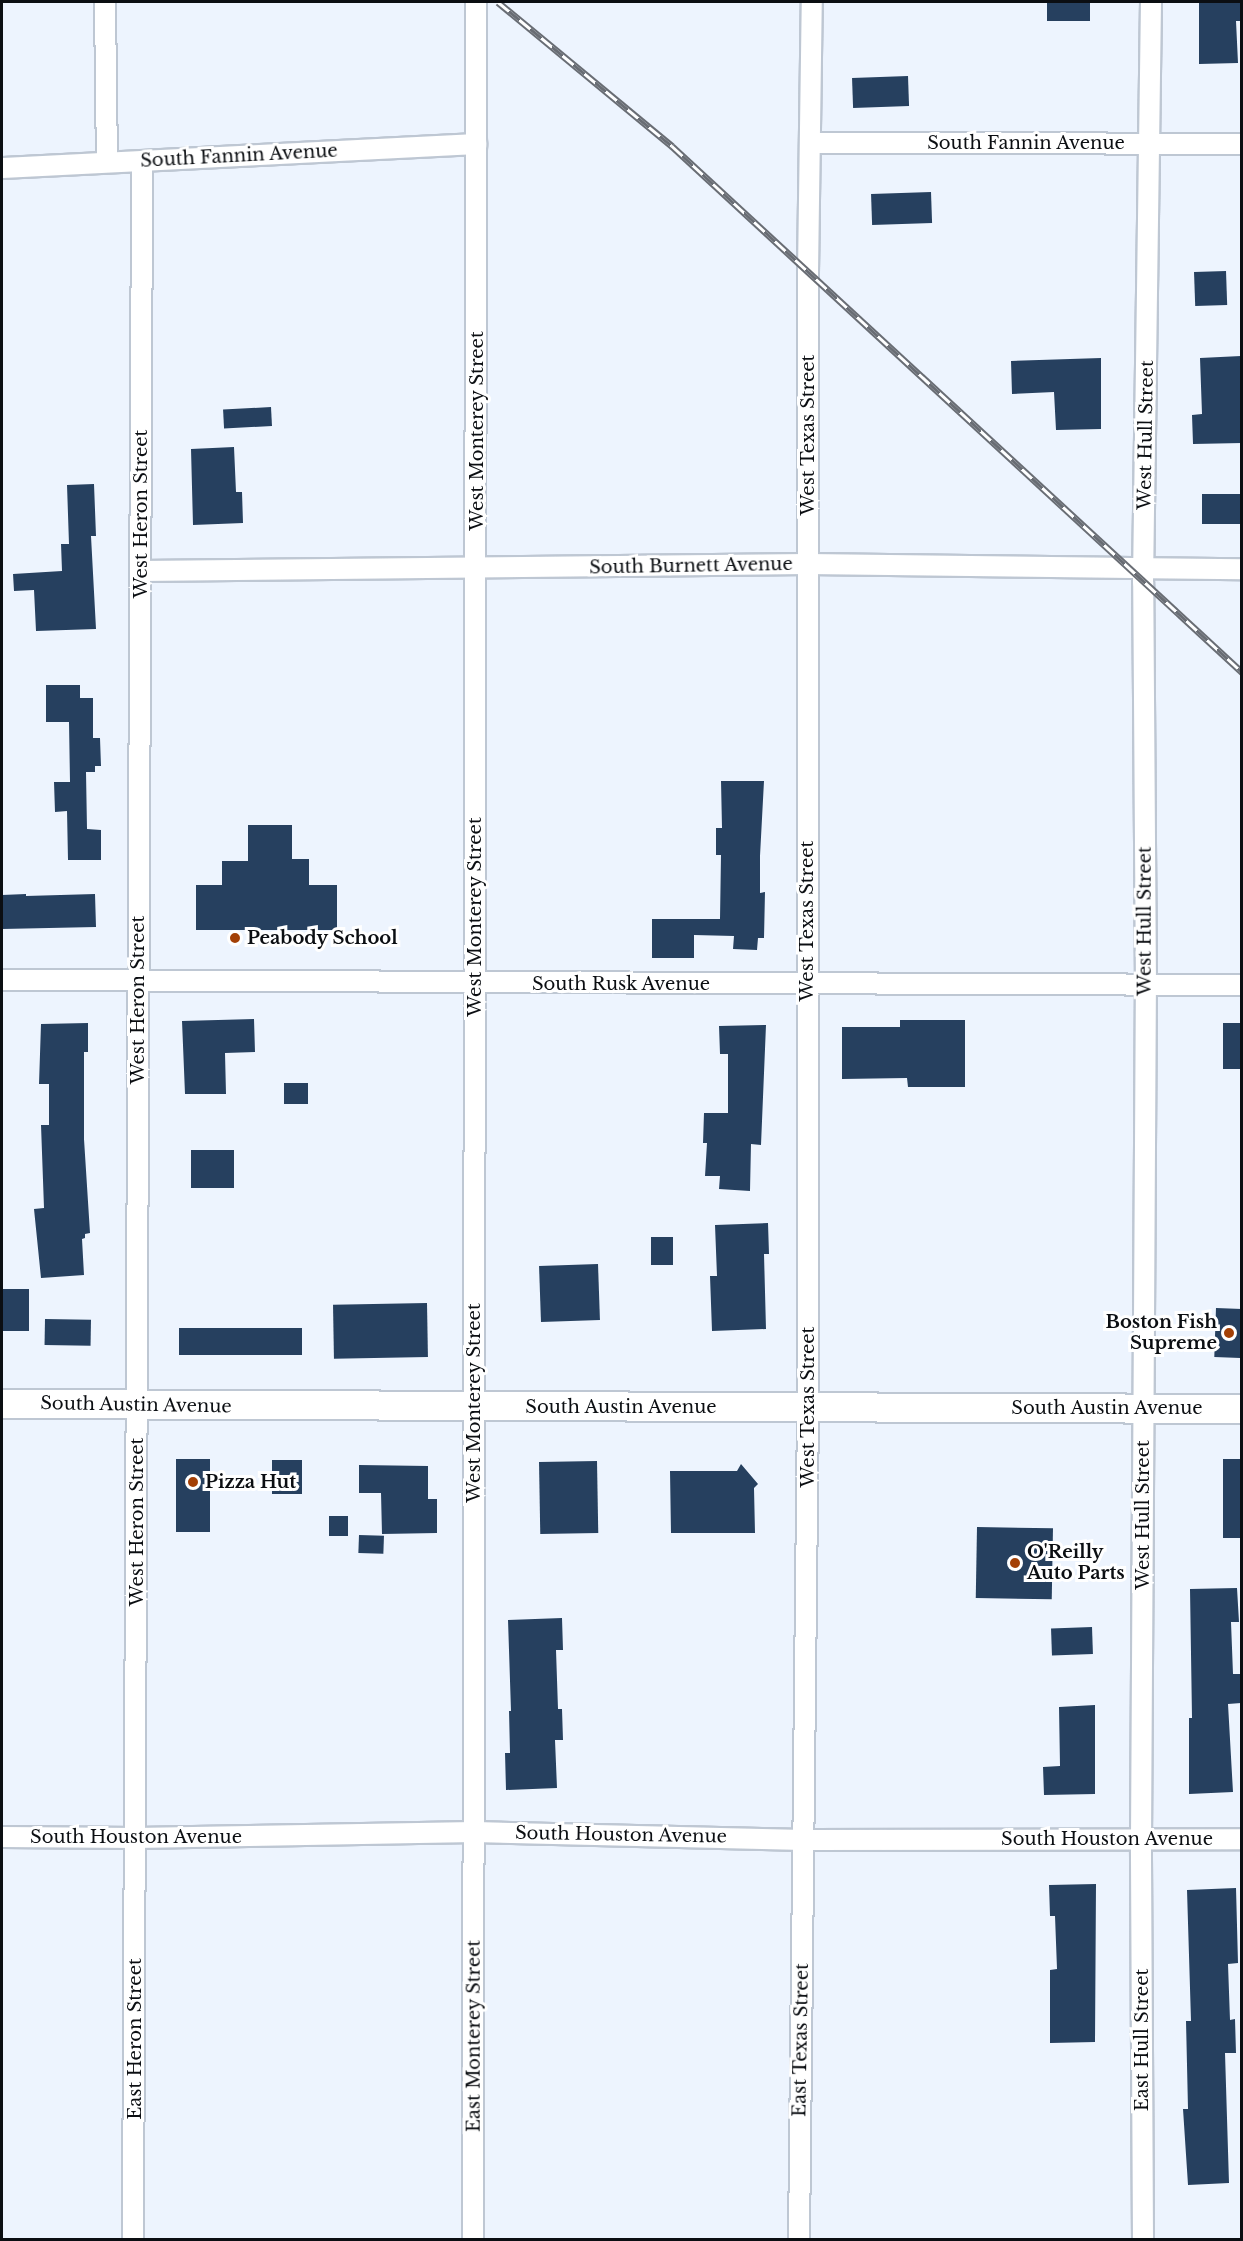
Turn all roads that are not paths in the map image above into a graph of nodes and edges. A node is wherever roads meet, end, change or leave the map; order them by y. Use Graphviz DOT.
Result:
graph roads {
  1 [pos="105,2"];
  2 [pos="476,2"];
  3 [pos="812,2"];
  4 [pos="1151,2"];
  5 [pos="811,143"];
  6 [pos="1150,143"];
  7 [pos="476,144"];
  8 [pos="1242,144"];
  9 [pos="142,161"];
  10 [pos="107,162"];
  11 [pos="2,168"];
  12 [pos="808,564"];
  13 [pos="1144,567"];
  14 [pos="477,569"];
  15 [pos="1242,569"];
  16 [pos="141,572"];
  17 [pos="2,980"];
  18 [pos="138,981"];
  19 [pos="474,983"];
  20 [pos="1146,984"];
  21 [pos="807,985"];
  22 [pos="1242,986"];
  23 [pos="2,1404"];
  24 [pos="137,1406"];
  25 [pos="474,1407"];
  26 [pos="808,1407"];
  27 [pos="1144,1408"];
  28 [pos="1242,1409"];
  29 [pos="475,1832"];
  30 [pos="2,1837"];
  31 [pos="136,1838"];
  32 [pos="1242,1839"];
  33 [pos="804,1840"];
  34 [pos="1141,1840"];
  35 [pos="133,2240"];
  36 [pos="473,2240"];
  37 [pos="799,2240"];
  38 [pos="1143,2240"];
  1 -- 10 [label="street"];
  2 -- 7 [label="street, West Monterey Street"];
  3 -- 5 [label="street, West Texas Street"];
  4 -- 6 [label="street, West Hull Street"];
  5 -- 6 [label="street, South Fannin Avenue"];
  5 -- 12 [label="street, West Texas Street"];
  6 -- 8 [label="street, South Fannin Avenue"];
  6 -- 13 [label="street, West Hull Street"];
  7 -- 9 [label="street, South Fannin Avenue"];
  7 -- 14 [label="street, West Monterey Street"];
  9 -- 10 [label="street, South Fannin Avenue"];
  9 -- 16 [label="street, West Heron Street"];
  10 -- 11 [label="street, South Fannin Avenue"];
  12 -- 13 [label="street, South Burnett Avenue"];
  12 -- 14 [label="street, South Burnett Avenue"];
  12 -- 21 [label="street, West Texas Street"];
  13 -- 15 [label="street, South Burnett Avenue"];
  13 -- 20 [label="street, West Hull Street"];
  14 -- 16 [label="street, South Burnett Avenue"];
  14 -- 19 [label="street, West Monterey Street"];
  16 -- 18 [label="street, West Heron Street"];
  17 -- 18 [label="street, South Rusk Avenue"];
  18 -- 19 [label="street, South Rusk Avenue"];
  18 -- 24 [label="street, West Heron Street"];
  19 -- 21 [label="street, South Rusk Avenue"];
  19 -- 25 [label="street, West Monterey Street"];
  20 -- 21 [label="street, South Rusk Avenue"];
  20 -- 22 [label="street, South Rusk Avenue"];
  20 -- 27 [label="street, West Hull Street"];
  21 -- 26 [label="street, West Texas Street"];
  23 -- 24 [label="highway, South Austin Avenue"];
  24 -- 25 [label="highway, South Austin Avenue"];
  24 -- 31 [label="street, West Heron Street"];
  25 -- 26 [label="highway, South Austin Avenue"];
  25 -- 29 [label="street, West Monterey Street"];
  26 -- 27 [label="highway, South Austin Avenue"];
  26 -- 33 [label="street, West Texas Street"];
  27 -- 28 [label="highway, South Austin Avenue"];
  27 -- 34 [label="street, West Hull Street"];
  29 -- 31 [label="street, South Houston Avenue"];
  29 -- 33 [label="street, South Houston Avenue"];
  29 -- 36 [label="street, East Monterey Street"];
  30 -- 31 [label="street, South Houston Avenue"];
  31 -- 35 [label="street, East Heron Street"];
  32 -- 34 [label="street, South Houston Avenue"];
  33 -- 34 [label="street, South Houston Avenue"];
  33 -- 37 [label="street, East Texas Street"];
  34 -- 38 [label="street, East Hull Street"];
}
